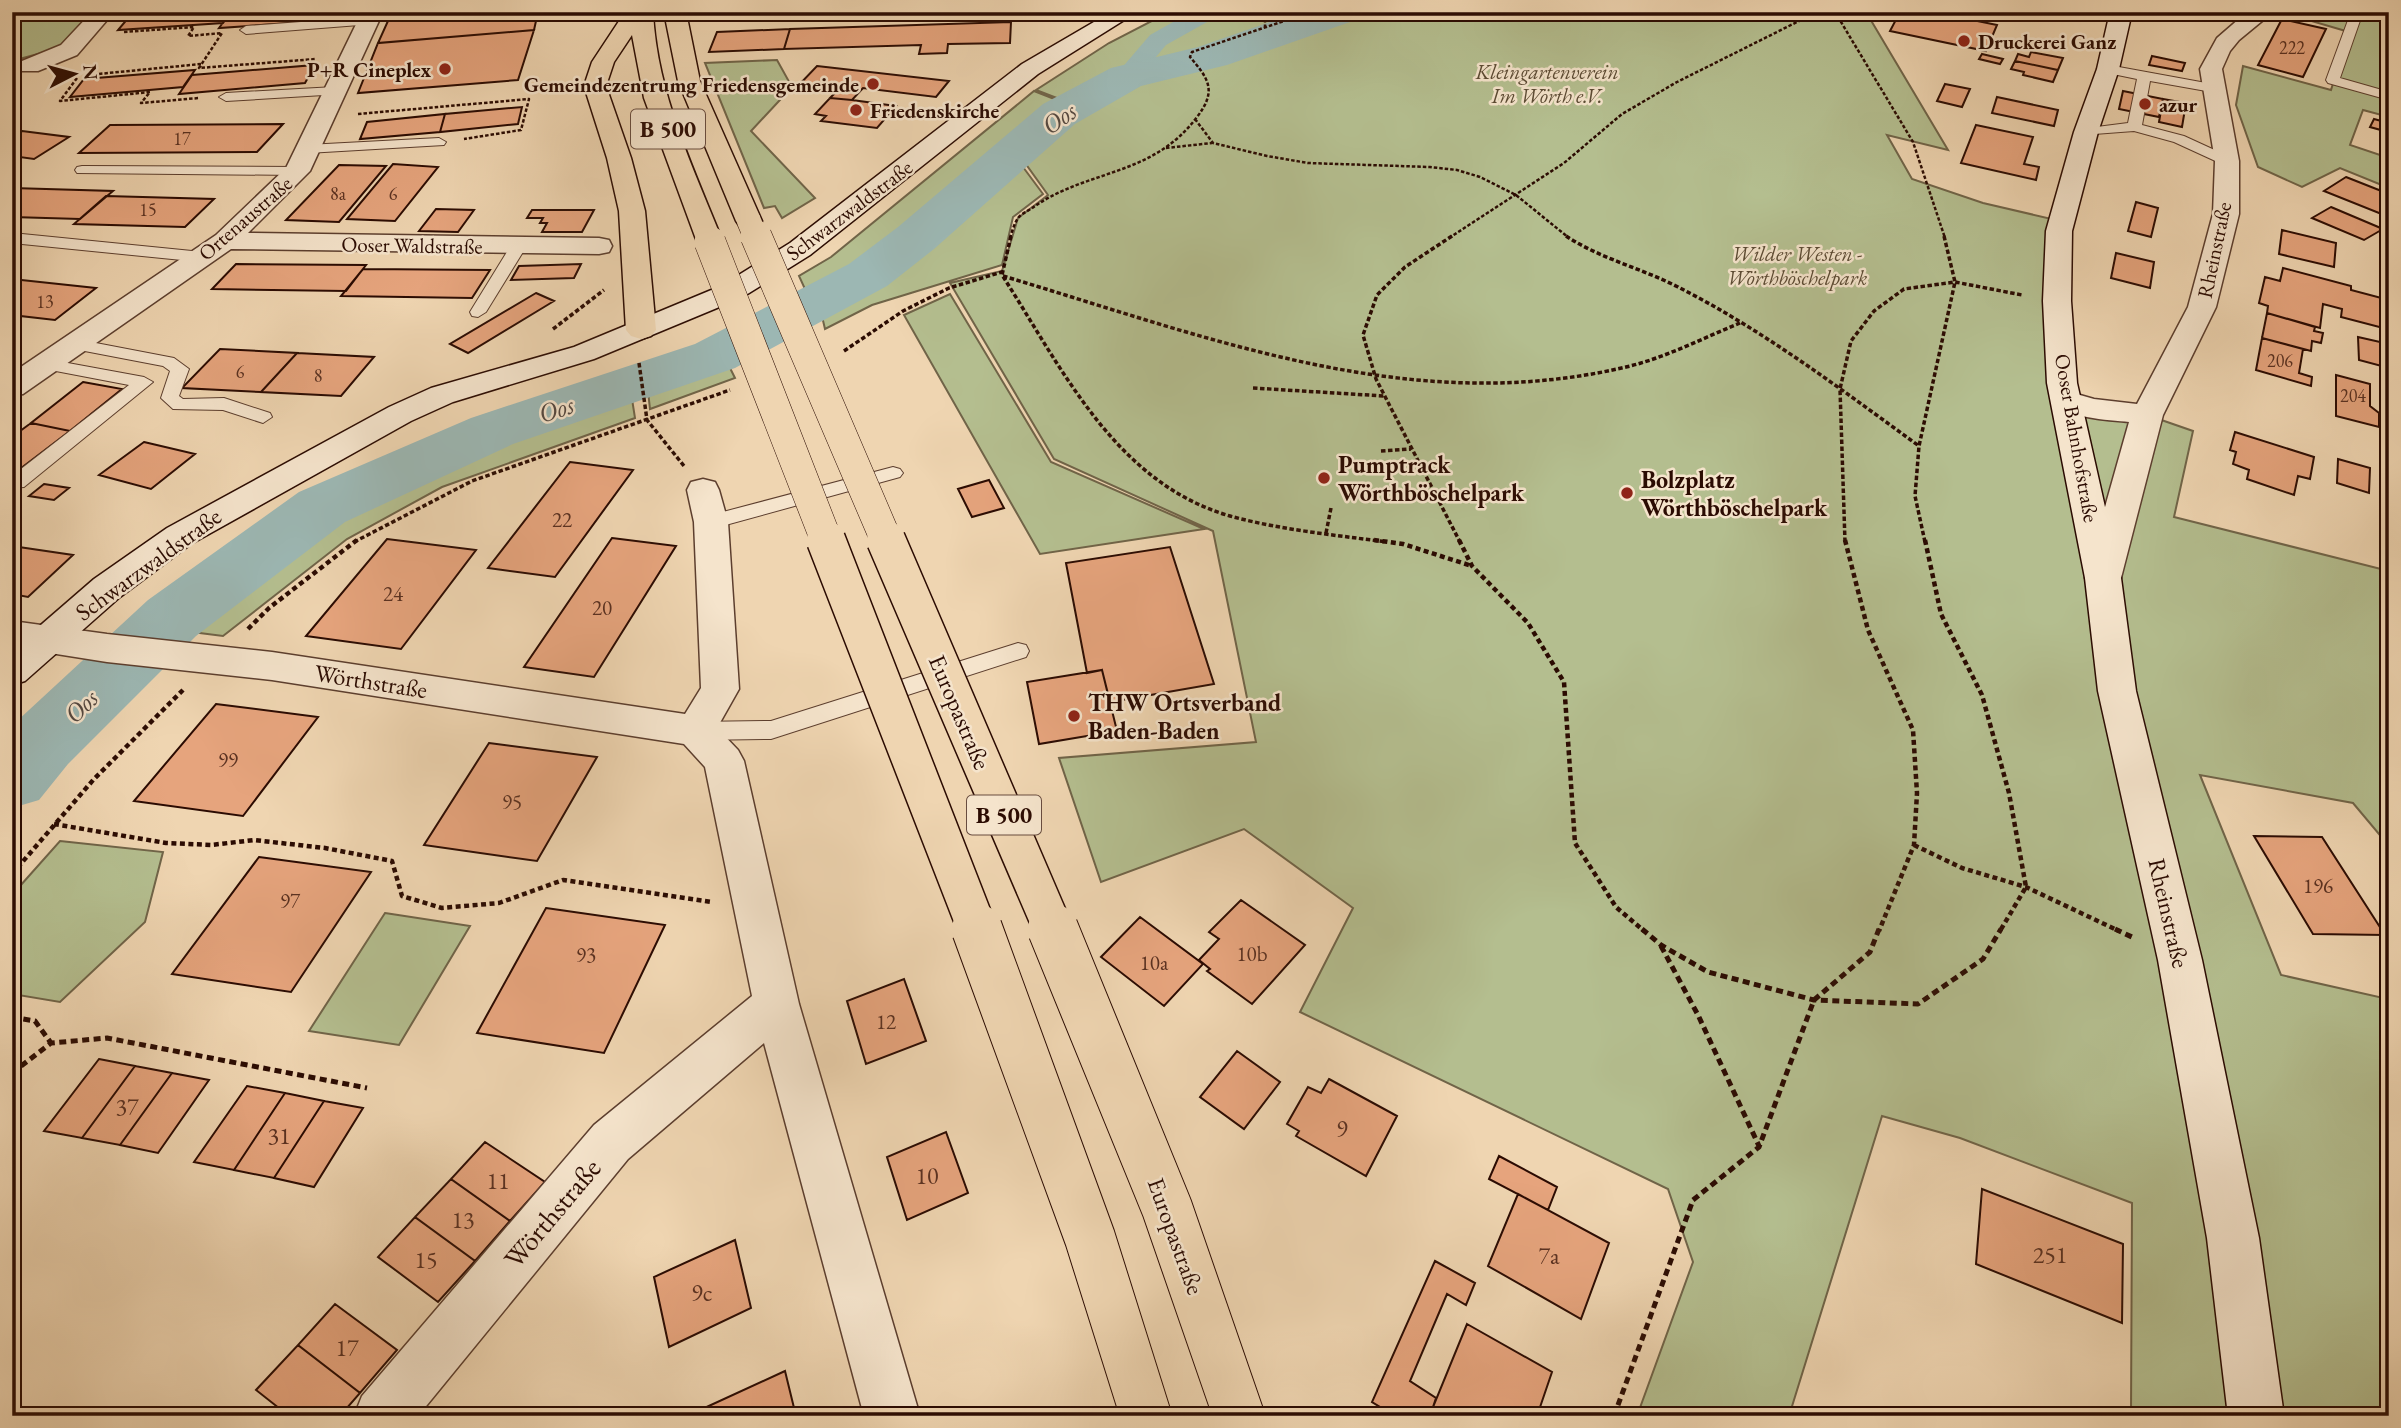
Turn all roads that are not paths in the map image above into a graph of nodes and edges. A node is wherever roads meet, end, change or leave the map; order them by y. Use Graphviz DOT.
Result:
graph roads {
  1 [pos="104,12"];
  2 [pos="636,12"];
  3 [pos="642,12"];
  4 [pos="675,12"];
  5 [pos="1127,12"];
  6 [pos="2121,12"];
  7 [pos="2263,12"];
  8 [pos="2357,12"];
  9 [pos="370,16"];
  10 [pos="246,30"];
  11 [pos="30,66"];
  12 [pos="2108,69"];
  13 [pos="2144,76"];
  14 [pos="2213,88"];
  15 [pos="335,91"];
  16 [pos="2389,96"];
  17 [pos="226,97"];
  18 [pos="2134,127"];
  19 [pos="2086,132"];
  20 [pos="439,142"];
  21 [pos="302,160"];
  22 [pos="2227,161"];
  23 [pos="82,170"];
  24 [pos="12,238"];
  25 [pos="225,241"];
  26 [pos="599,246"];
  27 [pos="518,247"];
  28 [pos="202,257"];
  29 [pos="478,312"];
  30 [pos="641,330"];
  31 [pos="75,344"];
  32 [pos="46,364"];
  33 [pos="12,387"];
  34 [pos="2066,400"];
  35 [pos="2147,415"];
  36 [pos="263,417"];
  37 [pos="893,472"];
  38 [pos="12,482"];
  39 [pos="707,506"];
  40 [pos="2103,578"];
  41 [pos="30,637"];
  42 [pos="1018,651"];
  43 [pos="12,671"];
  44 [pos="695,731"];
  45 [pos="776,1004"];
  46 [pos="382,1416"];
  47 [pos="892,1416"];
  48 [pos="1146,1416"];
  49 [pos="1239,1416"];
  50 [pos="2256,1416"];
  1 -- 11 [label="street"];
  2 -- 30 [label="main road"];
  3 -- 48 [label="main road, B 500, bridge"];
  4 -- 49 [label="main road, Europastraße / B 500, bridge"];
  5 -- 30 [label="street, Schwarzwaldstraße"];
  6 -- 12 [label="street, Ooser Bahnhofstraße"];
  7 -- 14 [label="street, Rheinstraße"];
  8 -- 16 [label="lane"];
  9 -- 10 [label="lane"];
  9 -- 15 [label="street, Ortenaustraße"];
  12 -- 13 [label="lane"];
  12 -- 19 [label="street, Ooser Bahnhofstraße"];
  13 -- 14 [label="lane"];
  13 -- 18 [label="lane"];
  14 -- 22 [label="street, Rheinstraße"];
  15 -- 17 [label="lane"];
  15 -- 21 [label="street, Ortenaustraße"];
  18 -- 19 [label="lane"];
  18 -- 22 [label="lane"];
  19 -- 34 [label="street, Ooser Bahnhofstraße"];
  20 -- 21 [label="lane"];
  21 -- 23 [label="lane"];
  21 -- 25 [label="street, Ortenaustraße"];
  22 -- 35 [label="street, Rheinstraße"];
  24 -- 28 [label="lane"];
  25 -- 27 [label="street, Ooser Waldstraße"];
  25 -- 28 [label="street, Ortenaustraße"];
  26 -- 27 [label="street, Ooser Waldstraße"];
  27 -- 29 [label="lane"];
  28 -- 31 [label="street, Ortenaustraße"];
  30 -- 41 [label="street, Schwarzwaldstraße"];
  31 -- 32 [label="street, Ortenaustraße"];
  31 -- 36 [label="lane"];
  32 -- 33 [label="street, Ortenaustraße"];
  32 -- 38 [label="lane"];
  34 -- 35 [label="street"];
  34 -- 40 [label="street, Ooser Bahnhofstraße"];
  35 -- 40 [label="street, Rheinstraße"];
  37 -- 39 [label="lane"];
  39 -- 44 [label="street"];
  40 -- 50 [label="street, Rheinstraße"];
  41 -- 43 [label="street, Schwarzwaldstraße"];
  41 -- 44 [label="street, Wörthstraße"];
  42 -- 44 [label="lane, Wörthstraße"];
  44 -- 45 [label="street"];
  45 -- 46 [label="street, Wörthstraße"];
  45 -- 47 [label="street"];
}
